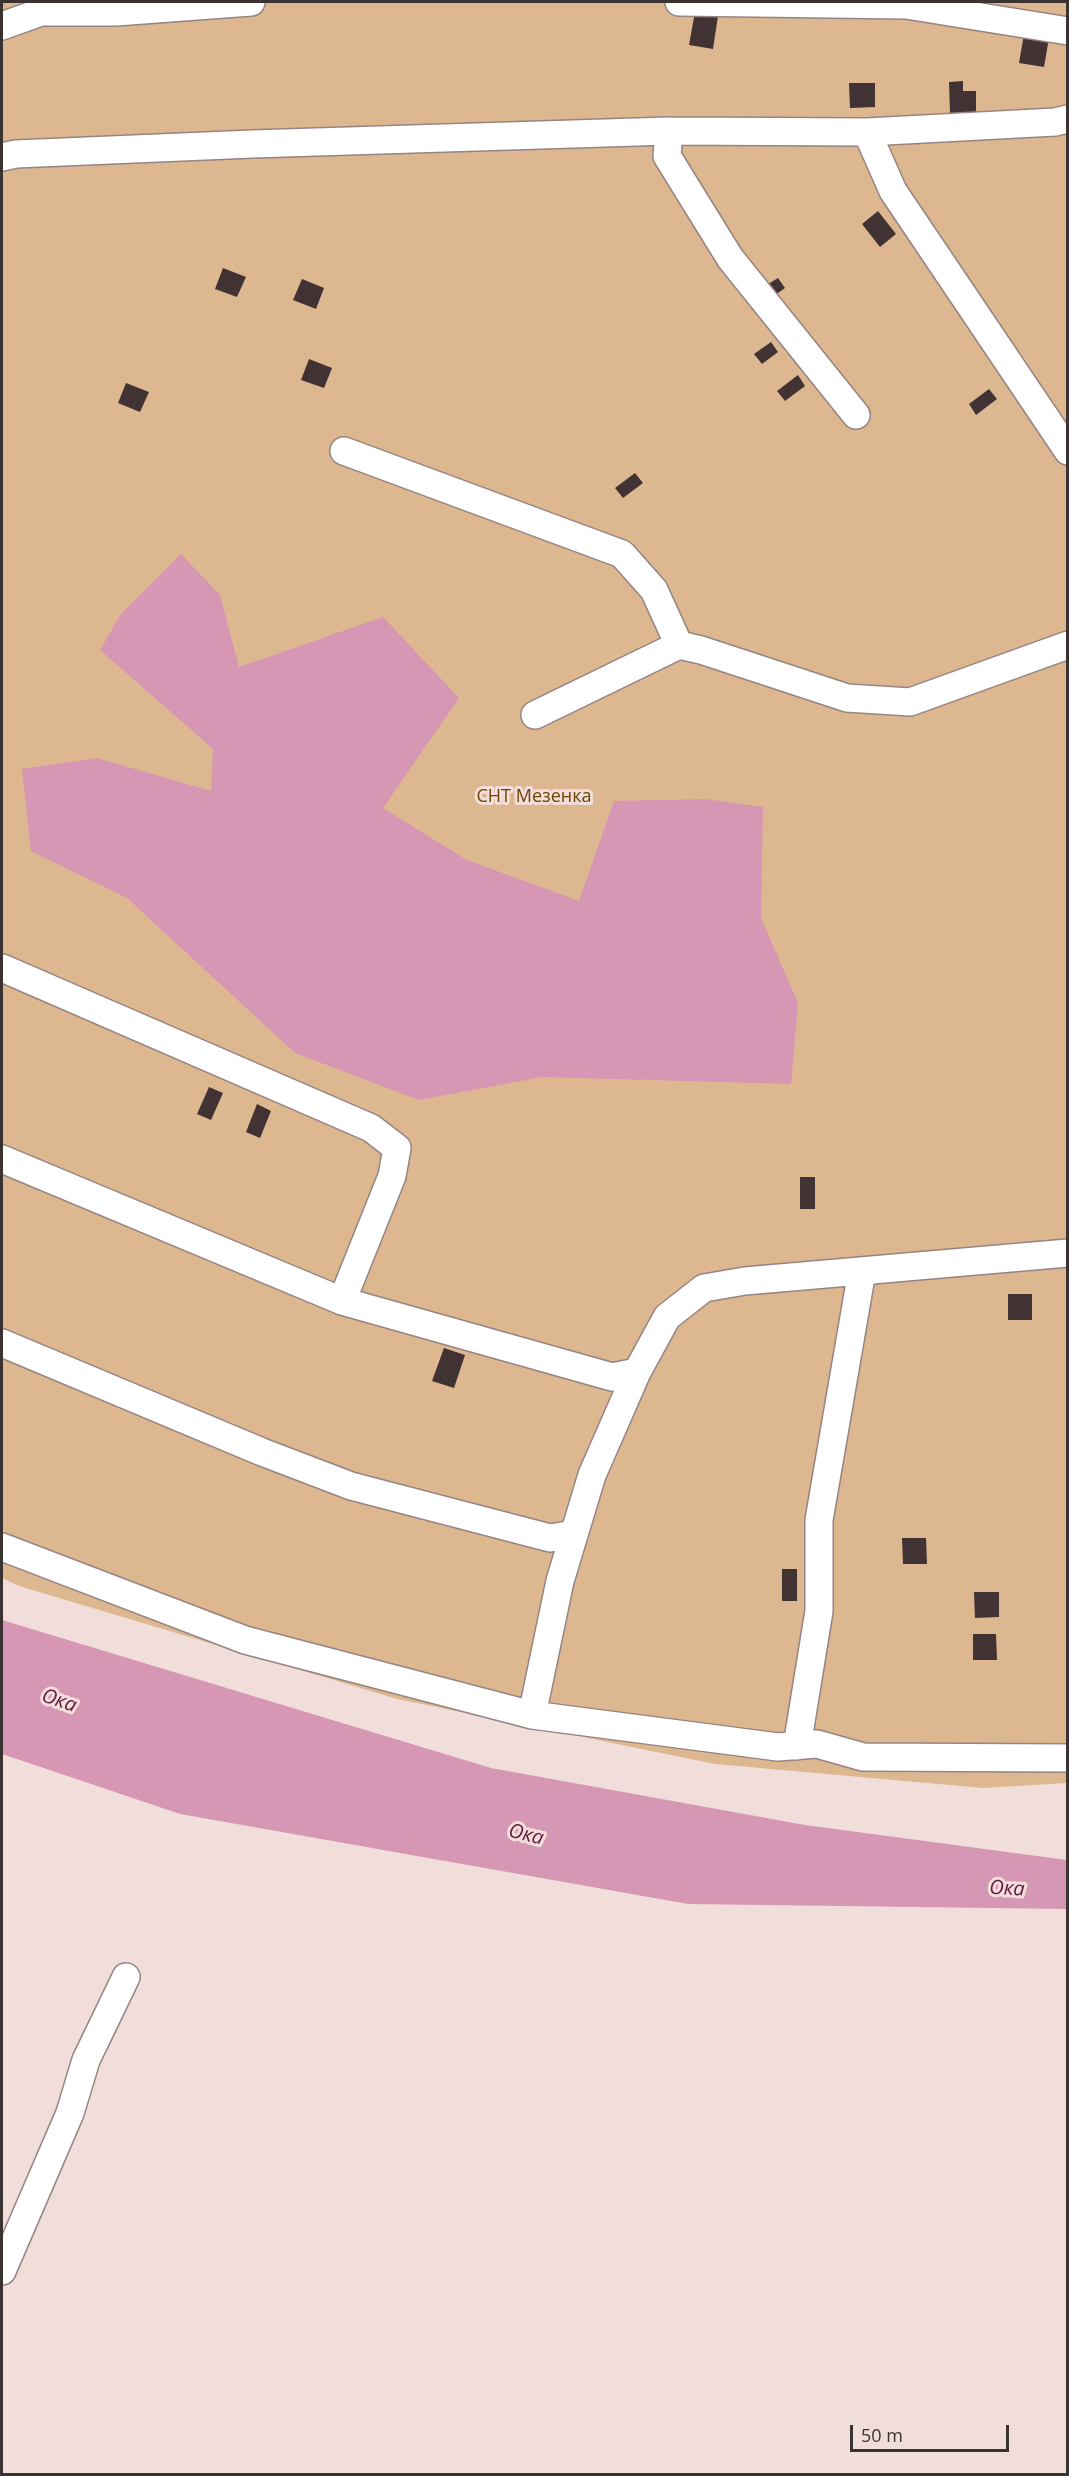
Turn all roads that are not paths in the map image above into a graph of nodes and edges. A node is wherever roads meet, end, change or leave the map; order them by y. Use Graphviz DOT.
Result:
graph roads {
  1 [pos="251,2"];
  2 [pos="679,2"];
  3 [pos="2,26"];
  4 [pos="1068,31"];
  5 [pos="1068,119"];
  6 [pos="669,131"];
  7 [pos="867,132"];
  8 [pos="2,157"];
  9 [pos="856,415"];
  10 [pos="344,451"];
  11 [pos="1068,451"];
  12 [pos="679,645"];
  13 [pos="1068,645"];
  14 [pos="535,715"];
  15 [pos="2,968"];
  16 [pos="2,1159"];
  17 [pos="1068,1253"];
  18 [pos="862,1271"];
  19 [pos="342,1300"];
  20 [pos="2,1343"];
  21 [pos="637,1372"];
  22 [pos="574,1534"];
  23 [pos="2,1547"];
  24 [pos="532,1715"];
  25 [pos="787,1746"];
  26 [pos="1068,1758"];
  27 [pos="126,1977"];
  28 [pos="2,2271"];
  1 -- 3 [label="street"];
  2 -- 4 [label="street"];
  5 -- 7 [label="street"];
  6 -- 7 [label="street"];
  6 -- 8 [label="street"];
  6 -- 9 [label="street"];
  7 -- 11 [label="street"];
  10 -- 12 [label="street"];
  12 -- 13 [label="street"];
  12 -- 14 [label="street"];
  15 -- 19 [label="street"];
  16 -- 19 [label="street"];
  17 -- 18 [label="street"];
  18 -- 21 [label="street"];
  18 -- 25 [label="street"];
  19 -- 21 [label="street"];
  20 -- 22 [label="street"];
  21 -- 22 [label="street"];
  22 -- 24 [label="street"];
  23 -- 24 [label="street"];
  24 -- 25 [label="street"];
  25 -- 26 [label="street"];
  27 -- 28 [label="street"];
}
